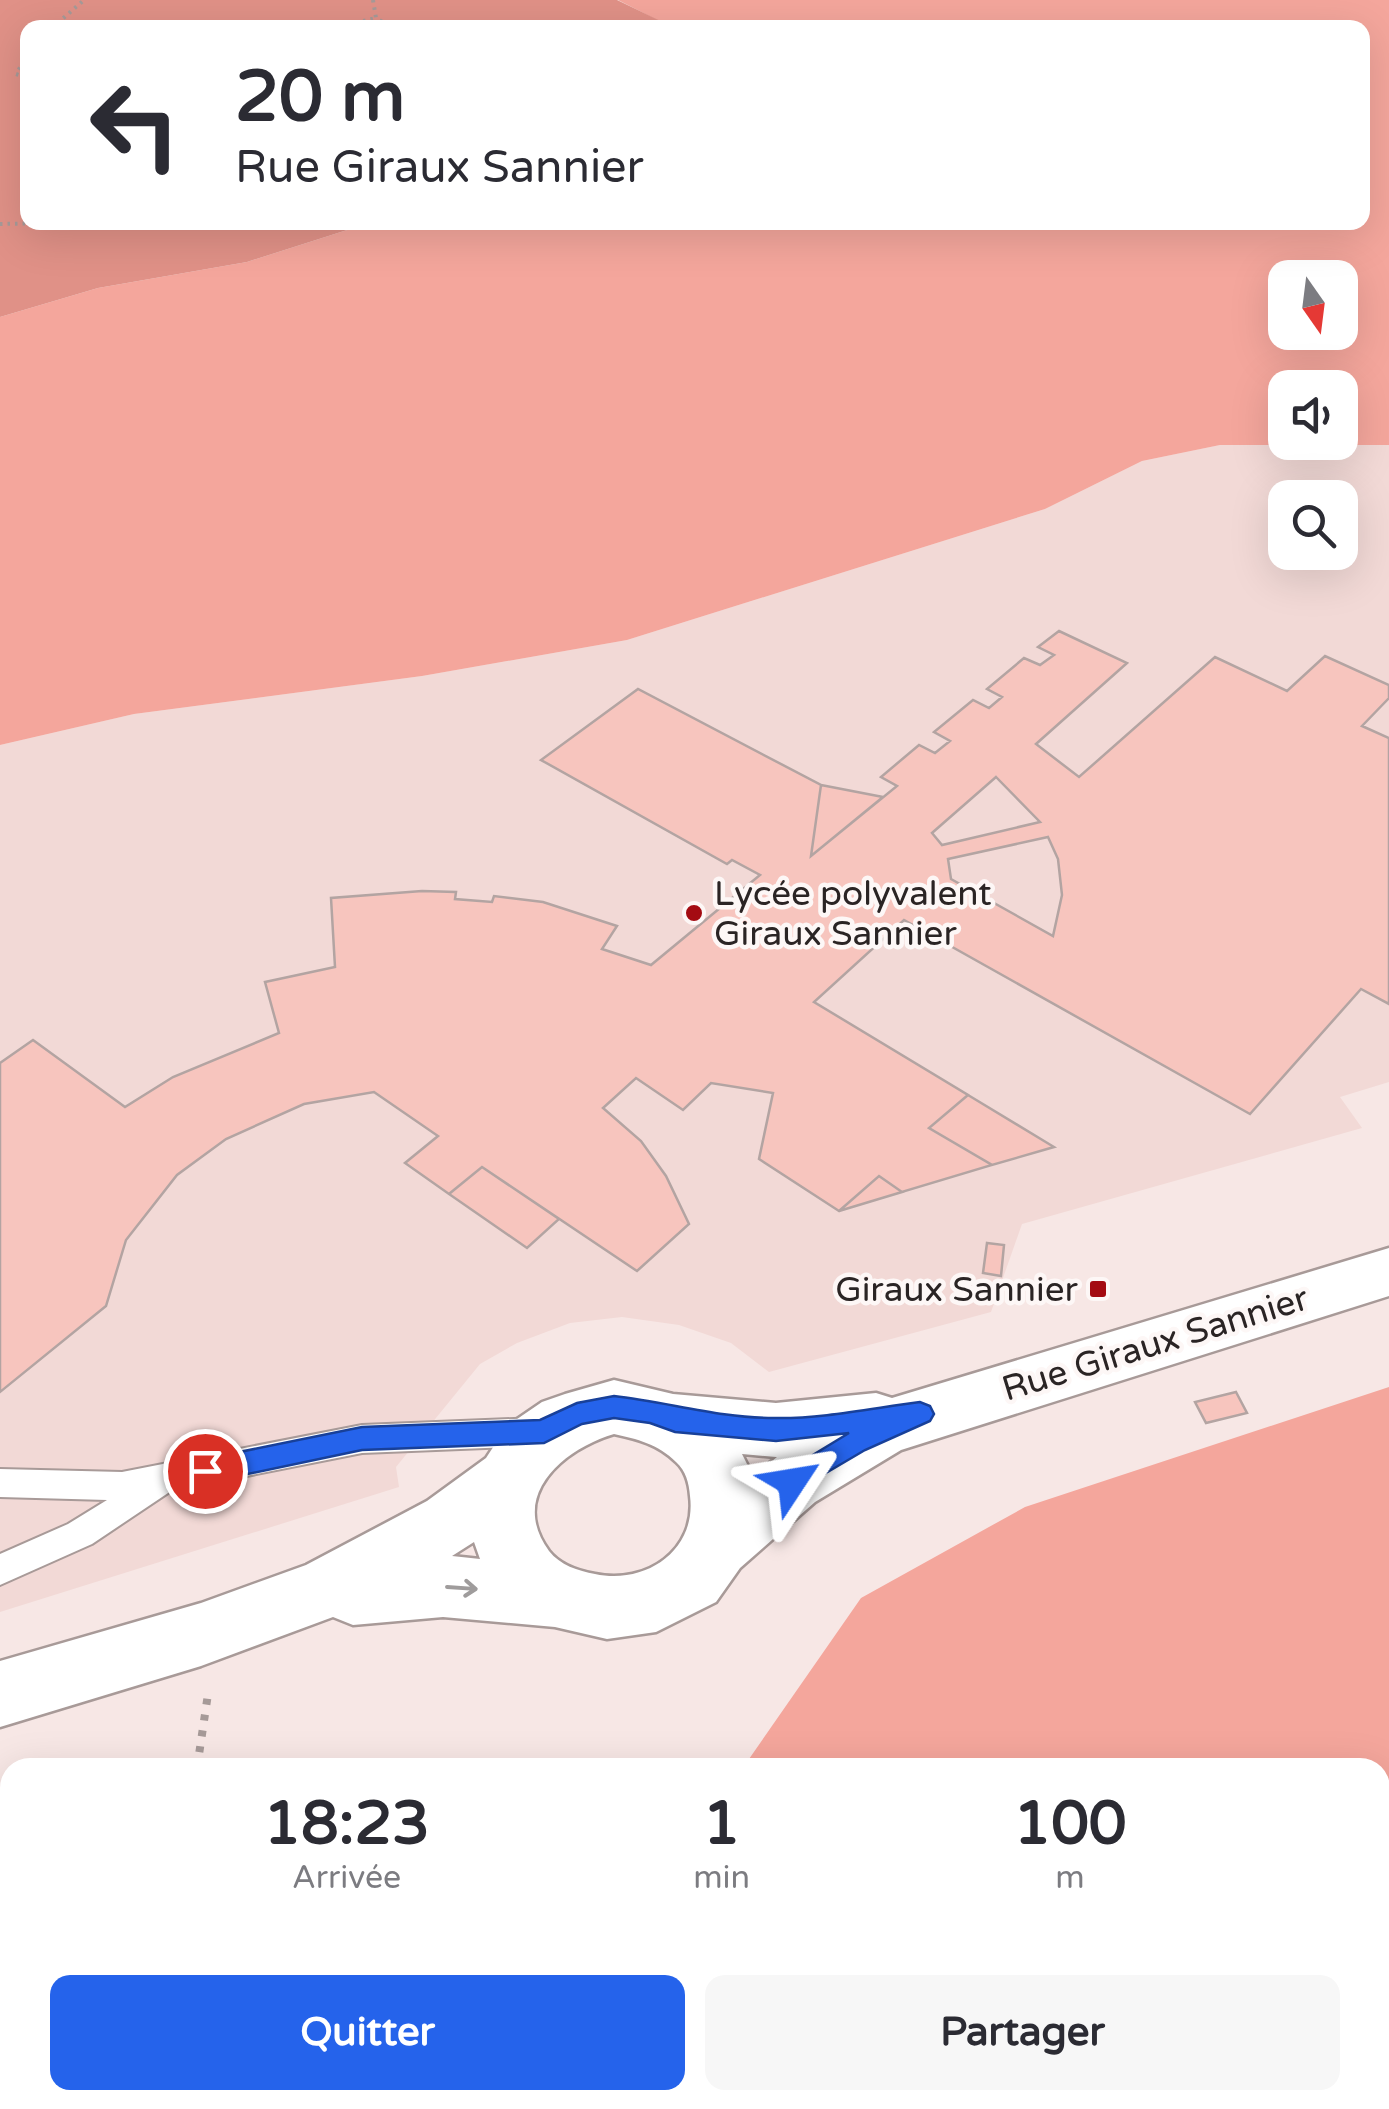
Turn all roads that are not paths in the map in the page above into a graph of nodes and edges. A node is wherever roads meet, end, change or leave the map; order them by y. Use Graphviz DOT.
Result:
graph roads {
  1 [pos="1389,1272"];
  2 [pos="920,1414"];
  3 [pos="675,1421"];
  4 [pos="525,1455"];
  5 [pos="167,1480"];
  6 [pos="0,1484"];
  7 [pos="718,1546"];
  8 [pos="0,1570"];
  9 [pos="561,1597"];
  10 [pos="296,1604"];
  11 [pos="0,1694"];
  1 -- 2 [label="street, Rue Giraux Sannier"];
  2 -- 3 [label="street, Rue Giraux Sannier"];
  2 -- 7 [label="street, Rue Giraux Sannier"];
  3 -- 4 [label="street"];
  3 -- 7 [label="street"];
  4 -- 5 [label="lane"];
  4 -- 9 [label="street"];
  4 -- 10 [label="street"];
  5 -- 6 [label="lane"];
  5 -- 8 [label="lane"];
  7 -- 9 [label="street"];
  10 -- 9 [label="street, one-way"];
  10 -- 11 [label="street"];
}
